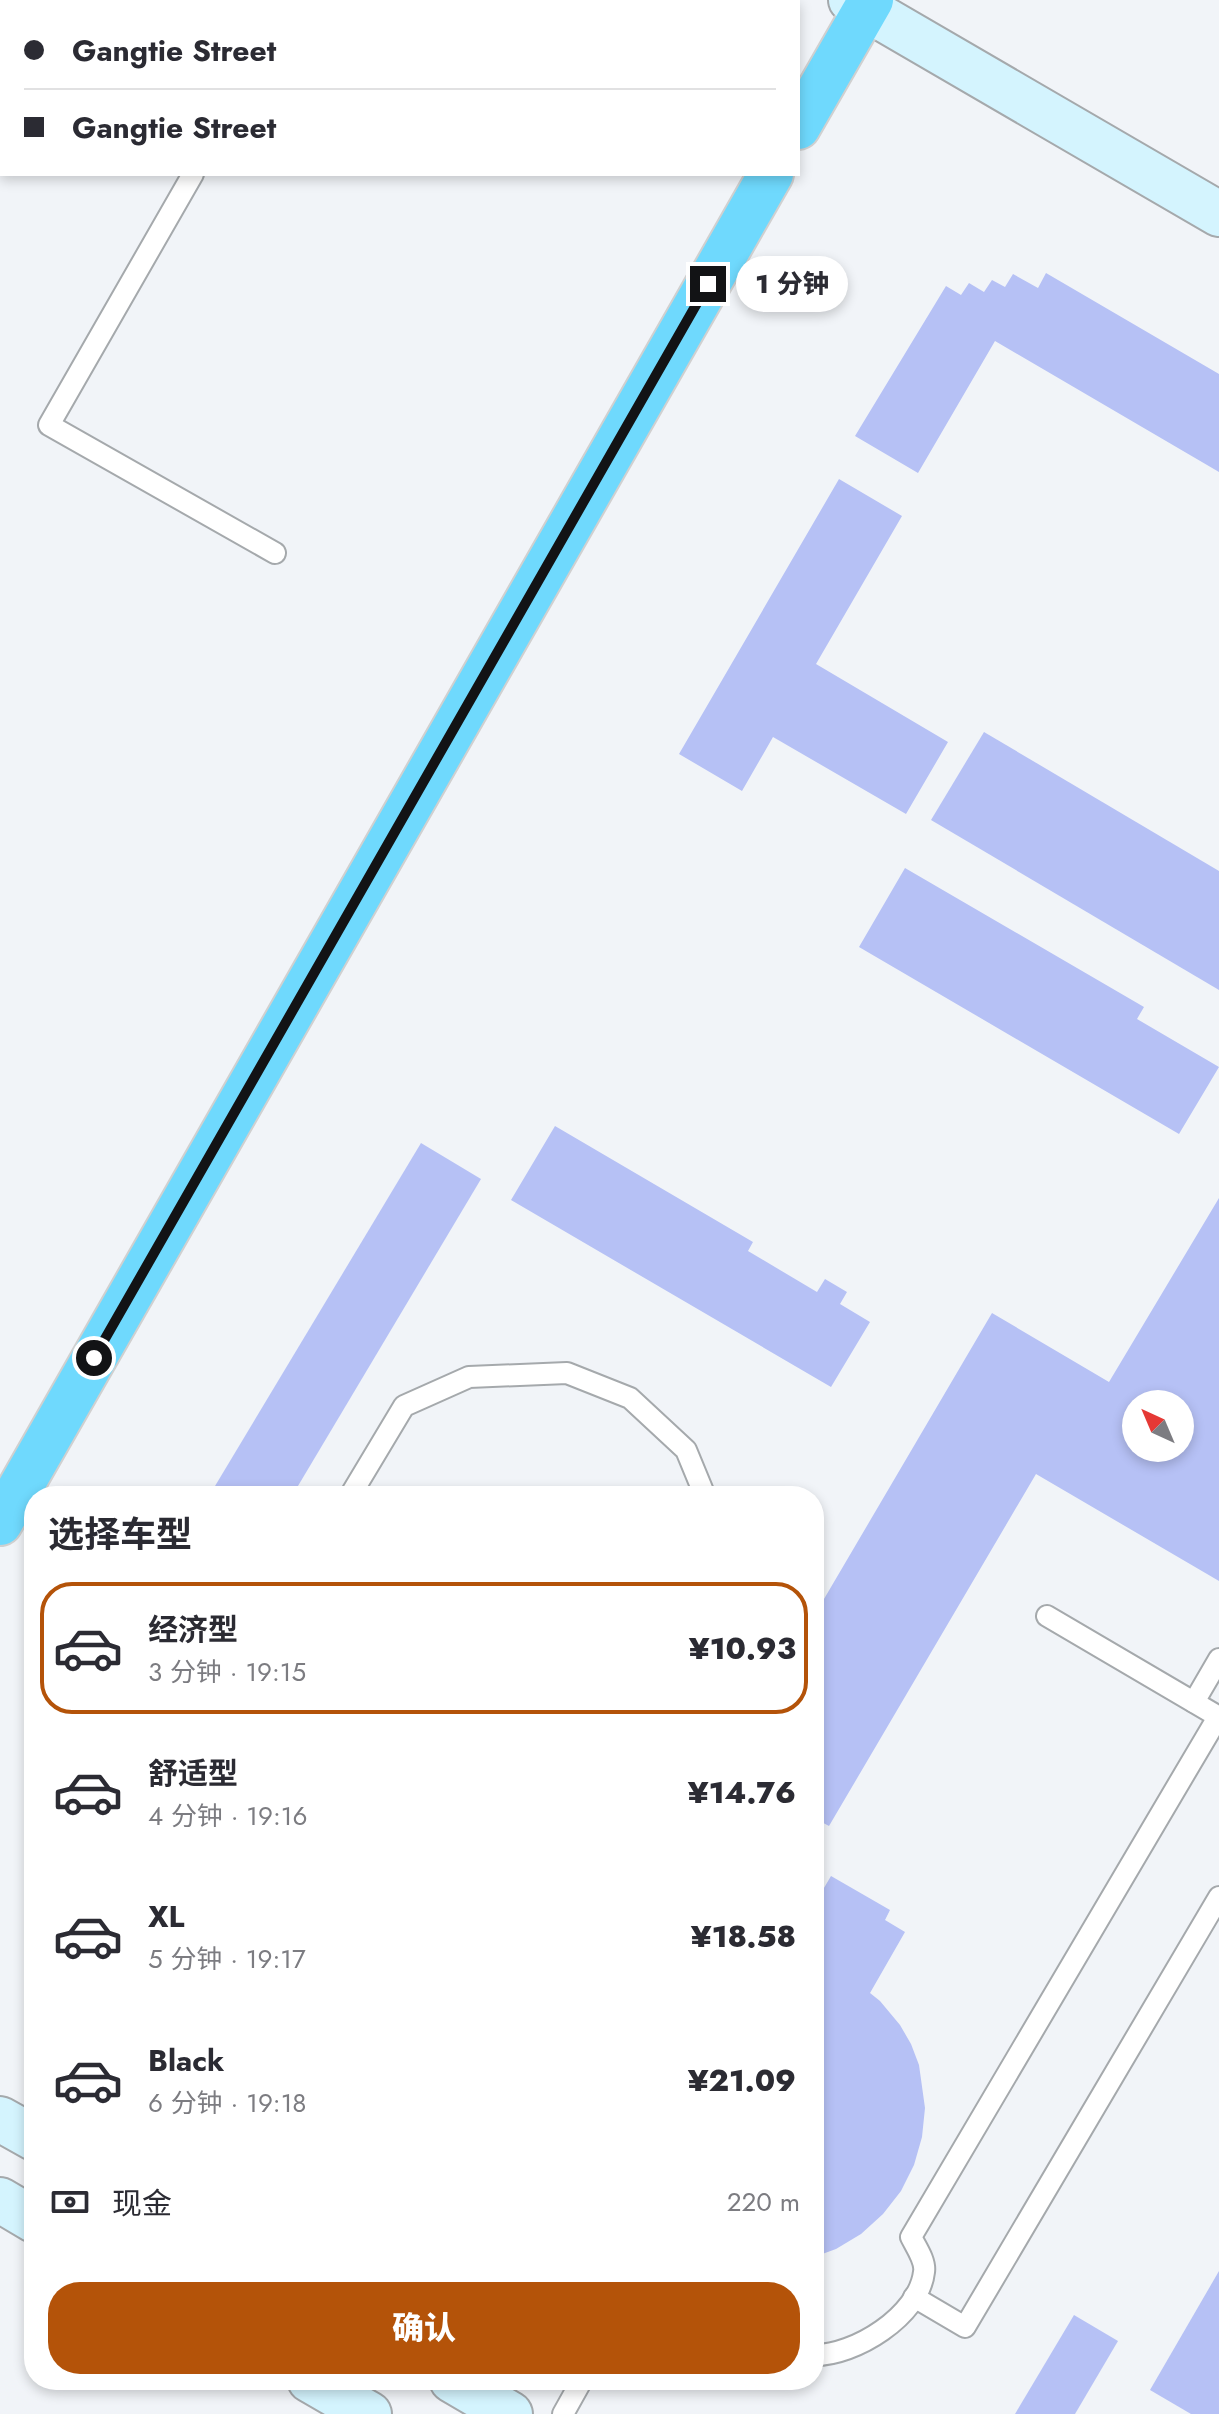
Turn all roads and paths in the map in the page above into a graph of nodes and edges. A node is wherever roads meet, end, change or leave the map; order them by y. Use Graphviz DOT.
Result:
graph roads {
  1 [pos="862,3"];
  2 [pos="800,123"];
  3 [pos="192,176"];
  4 [pos="770,176"];
  5 [pos="1219,214"];
  6 [pos="275,553"];
  7 [pos="356,1486"];
  8 [pos="701,1486"];
  9 [pos="0,1523"];
  10 [pos="1047,1616"];
  11 [pos="1219,1659"];
  12 [pos="1194,1702"];
  13 [pos="1219,1717"];
  14 [pos="1219,1897"];
  15 [pos="0,2119"];
  16 [pos="24,2132"];
  17 [pos="0,2200"];
  18 [pos="24,2214"];
  19 [pos="914,2297"];
  20 [pos="824,2355"];
  21 [pos="327,2390"];
  22 [pos="469,2390"];
  23 [pos="576,2390"];
  24 [pos="369,2414"];
  25 [pos="510,2414"];
  26 [pos="563,2414"];
  1 -- 2 [label="highway"];
  1 -- 5 [label="street"];
  3 -- 6 [label="lane"];
  4 -- 9 [label="highway"];
  7 -- 8 [label="lane"];
  10 -- 12 [label="lane"];
  11 -- 12 [label="lane"];
  12 -- 13 [label="lane"];
  13 -- 19 [label="lane"];
  14 -- 19 [label="lane"];
  15 -- 16 [label="street"];
  17 -- 18 [label="street"];
  19 -- 20 [label="lane"];
  21 -- 24 [label="street"];
  22 -- 25 [label="street"];
  23 -- 26 [label="lane"];
}
